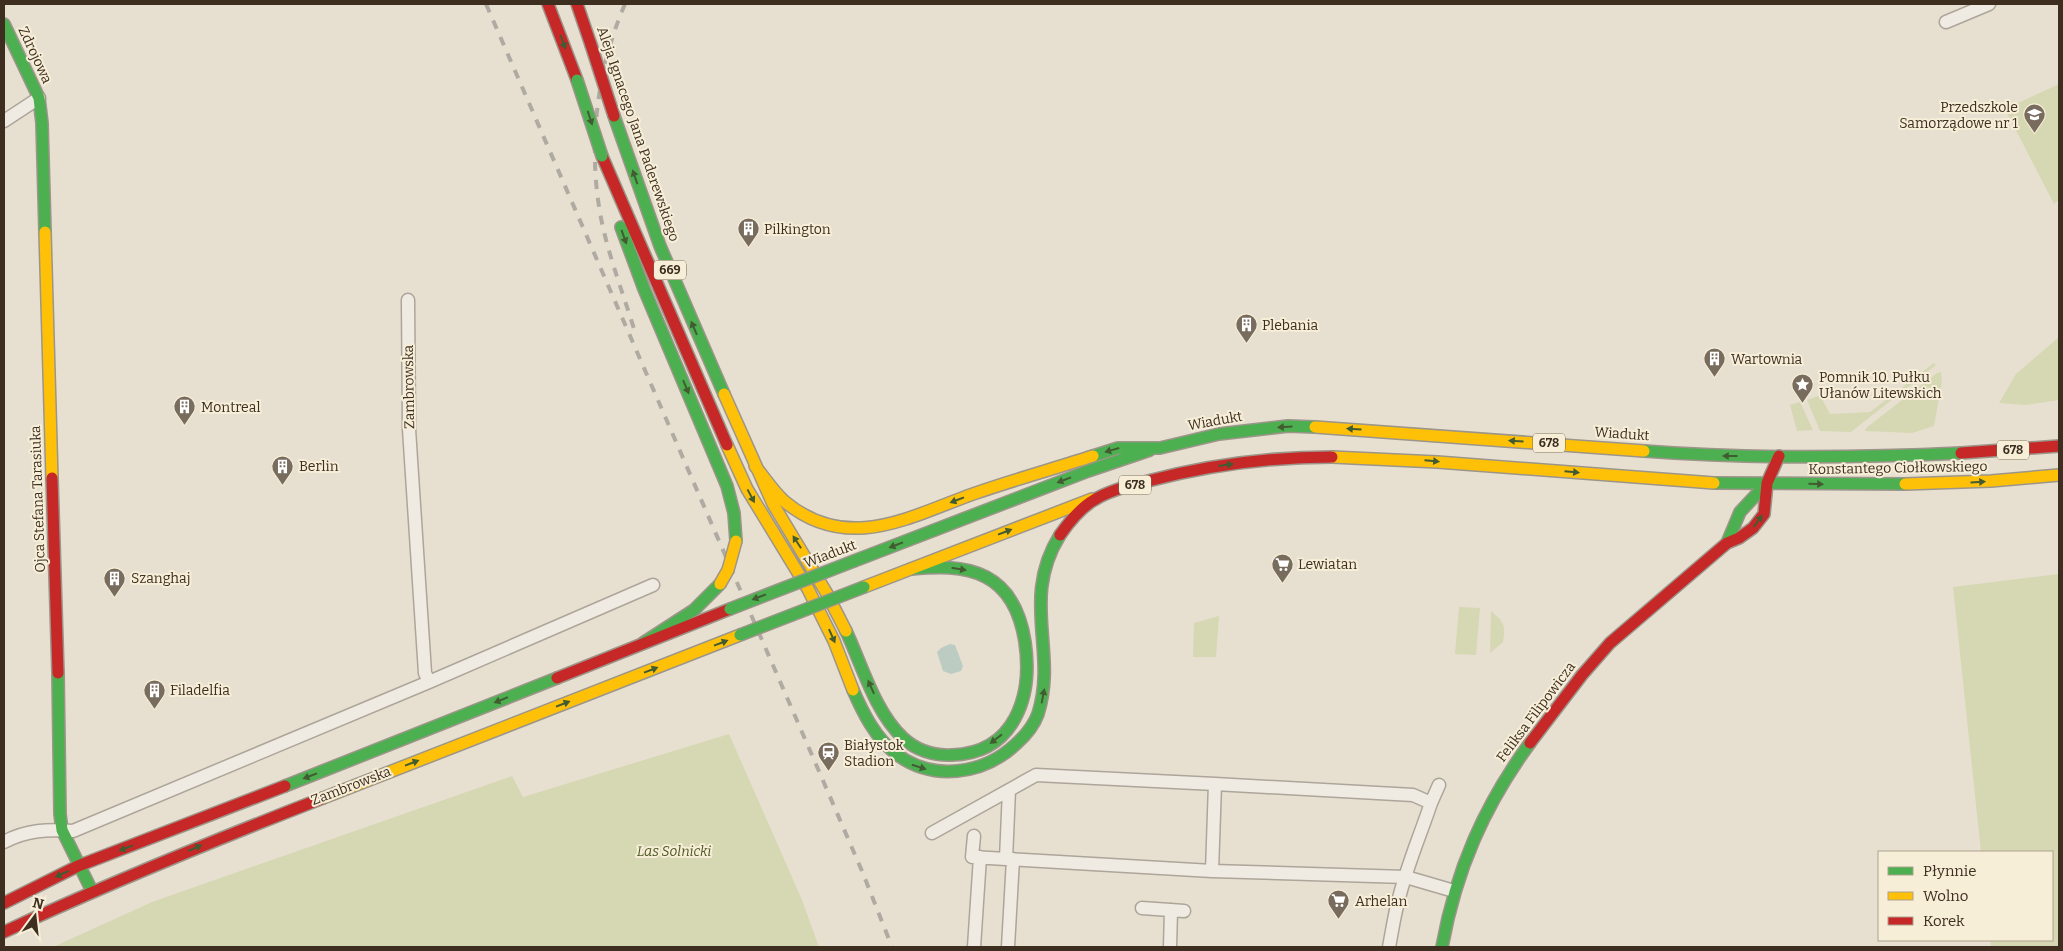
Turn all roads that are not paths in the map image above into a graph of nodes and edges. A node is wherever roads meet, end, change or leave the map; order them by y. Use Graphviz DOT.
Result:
graph roads {
  1 [pos="548,4"];
  2 [pos="577,4"];
  3 [pos="1989,4"];
  4 [pos="1946,22"];
  5 [pos="4,24"];
  6 [pos="39,98"];
  7 [pos="4,121"];
  8 [pos="602,156"];
  9 [pos="408,300"];
  10 [pos="2059,446"];
  11 [pos="1160,448"];
  12 [pos="1779,456"];
  13 [pos="755,466"];
  14 [pos="2059,475"];
  15 [pos="1767,483"];
  16 [pos="1093,499"];
  17 [pos="1727,543"];
  18 [pos="911,569"];
  19 [pos="653,585"];
  20 [pos="689,626"];
  21 [pos="644,643"];
  22 [pos="429,682"];
  23 [pos="1215,784"];
  24 [pos="1439,785"];
  25 [pos="1009,790"];
  26 [pos="1430,803"];
  27 [pos="62,830"];
  28 [pos="932,833"];
  29 [pos="974,836"];
  30 [pos="4,842"];
  31 [pos="980,857"];
  32 [pos="1009,859"];
  33 [pos="78,866"];
  34 [pos="1212,871"];
  35 [pos="1406,877"];
  36 [pos="1454,891"];
  37 [pos="92,892"];
  38 [pos="4,903"];
  39 [pos="1142,908"];
  40 [pos="1171,910"];
  41 [pos="1184,911"];
  42 [pos="4,932"];
  43 [pos="974,947"];
  44 [pos="1008,947"];
  45 [pos="1170,947"];
  46 [pos="1389,947"];
  47 [pos="1442,947"];
  1 -- 8 [label="main road, one-way, bridge"];
  13 -- 2 [label="main road, Aleja Ignacego Jana Paderewskiego / 669, one-way, bridge"];
  3 -- 4 [label="street"];
  5 -- 6 [label="main road, Zdrojowa"];
  6 -- 7 [label="street"];
  6 -- 27 [label="main road, Ojca Stefana Tarasiuka"];
  8 -- 16 [label="main road, one-way"];
  8 -- 21 [label="main road, one-way, bridge"];
  9 -- 22 [label="street, Zambrowska"];
  10 -- 12 [label="main road, Konstantego Ciołkowskiego / 678"];
  12 -- 11 [label="main road, Wiadukt / 678, one-way"];
  11 -- 13 [label="main road, one-way"];
  11 -- 20 [label="main road, Wiadukt / 678, one-way, bridge"];
  12 -- 15 [label="main road, Feliksa Filipowicza"];
  18 -- 13 [label="main road, one-way"];
  15 -- 14 [label="main road, Konstantego Ciołkowskiego / 678, one-way"];
  16 -- 15 [label="main road, 678, one-way"];
  15 -- 17 [label="main road, Feliksa Filipowicza"];
  17 -- 15 [label="main road, Feliksa Filipowicza, one-way"];
  18 -- 16 [label="main road, 678, one-way"];
  17 -- 36 [label="main road, Feliksa Filipowicza"];
  37 -- 18 [label="main road, Zambrowska / 678, one-way, bridge"];
  19 -- 22 [label="street"];
  20 -- 21 [label="main road, Zambrowska / 678"];
  21 -- 33 [label="main road, Zambrowska / 678, one-way"];
  22 -- 27 [label="street"];
  23 -- 25 [label="street"];
  23 -- 26 [label="street"];
  23 -- 34 [label="street"];
  24 -- 26 [label="street"];
  25 -- 28 [label="street"];
  25 -- 32 [label="street"];
  26 -- 35 [label="street"];
  27 -- 30 [label="street"];
  27 -- 33 [label="main road, Ojca Stefana Tarasiuka"];
  29 -- 31 [label="street"];
  31 -- 32 [label="street"];
  31 -- 43 [label="street"];
  32 -- 34 [label="street"];
  32 -- 44 [label="street"];
  33 -- 37 [label="main road, Ojca Stefana Tarasiuka"];
  33 -- 38 [label="main road, Zambrowska / 678, one-way"];
  34 -- 35 [label="street"];
  35 -- 36 [label="street"];
  35 -- 46 [label="street"];
  36 -- 47 [label="main road, Feliksa Filipowicza"];
  37 -- 42 [label="main road, Zambrowska / 678"];
  39 -- 40 [label="street"];
  40 -- 41 [label="street"];
  40 -- 45 [label="street"];
}
